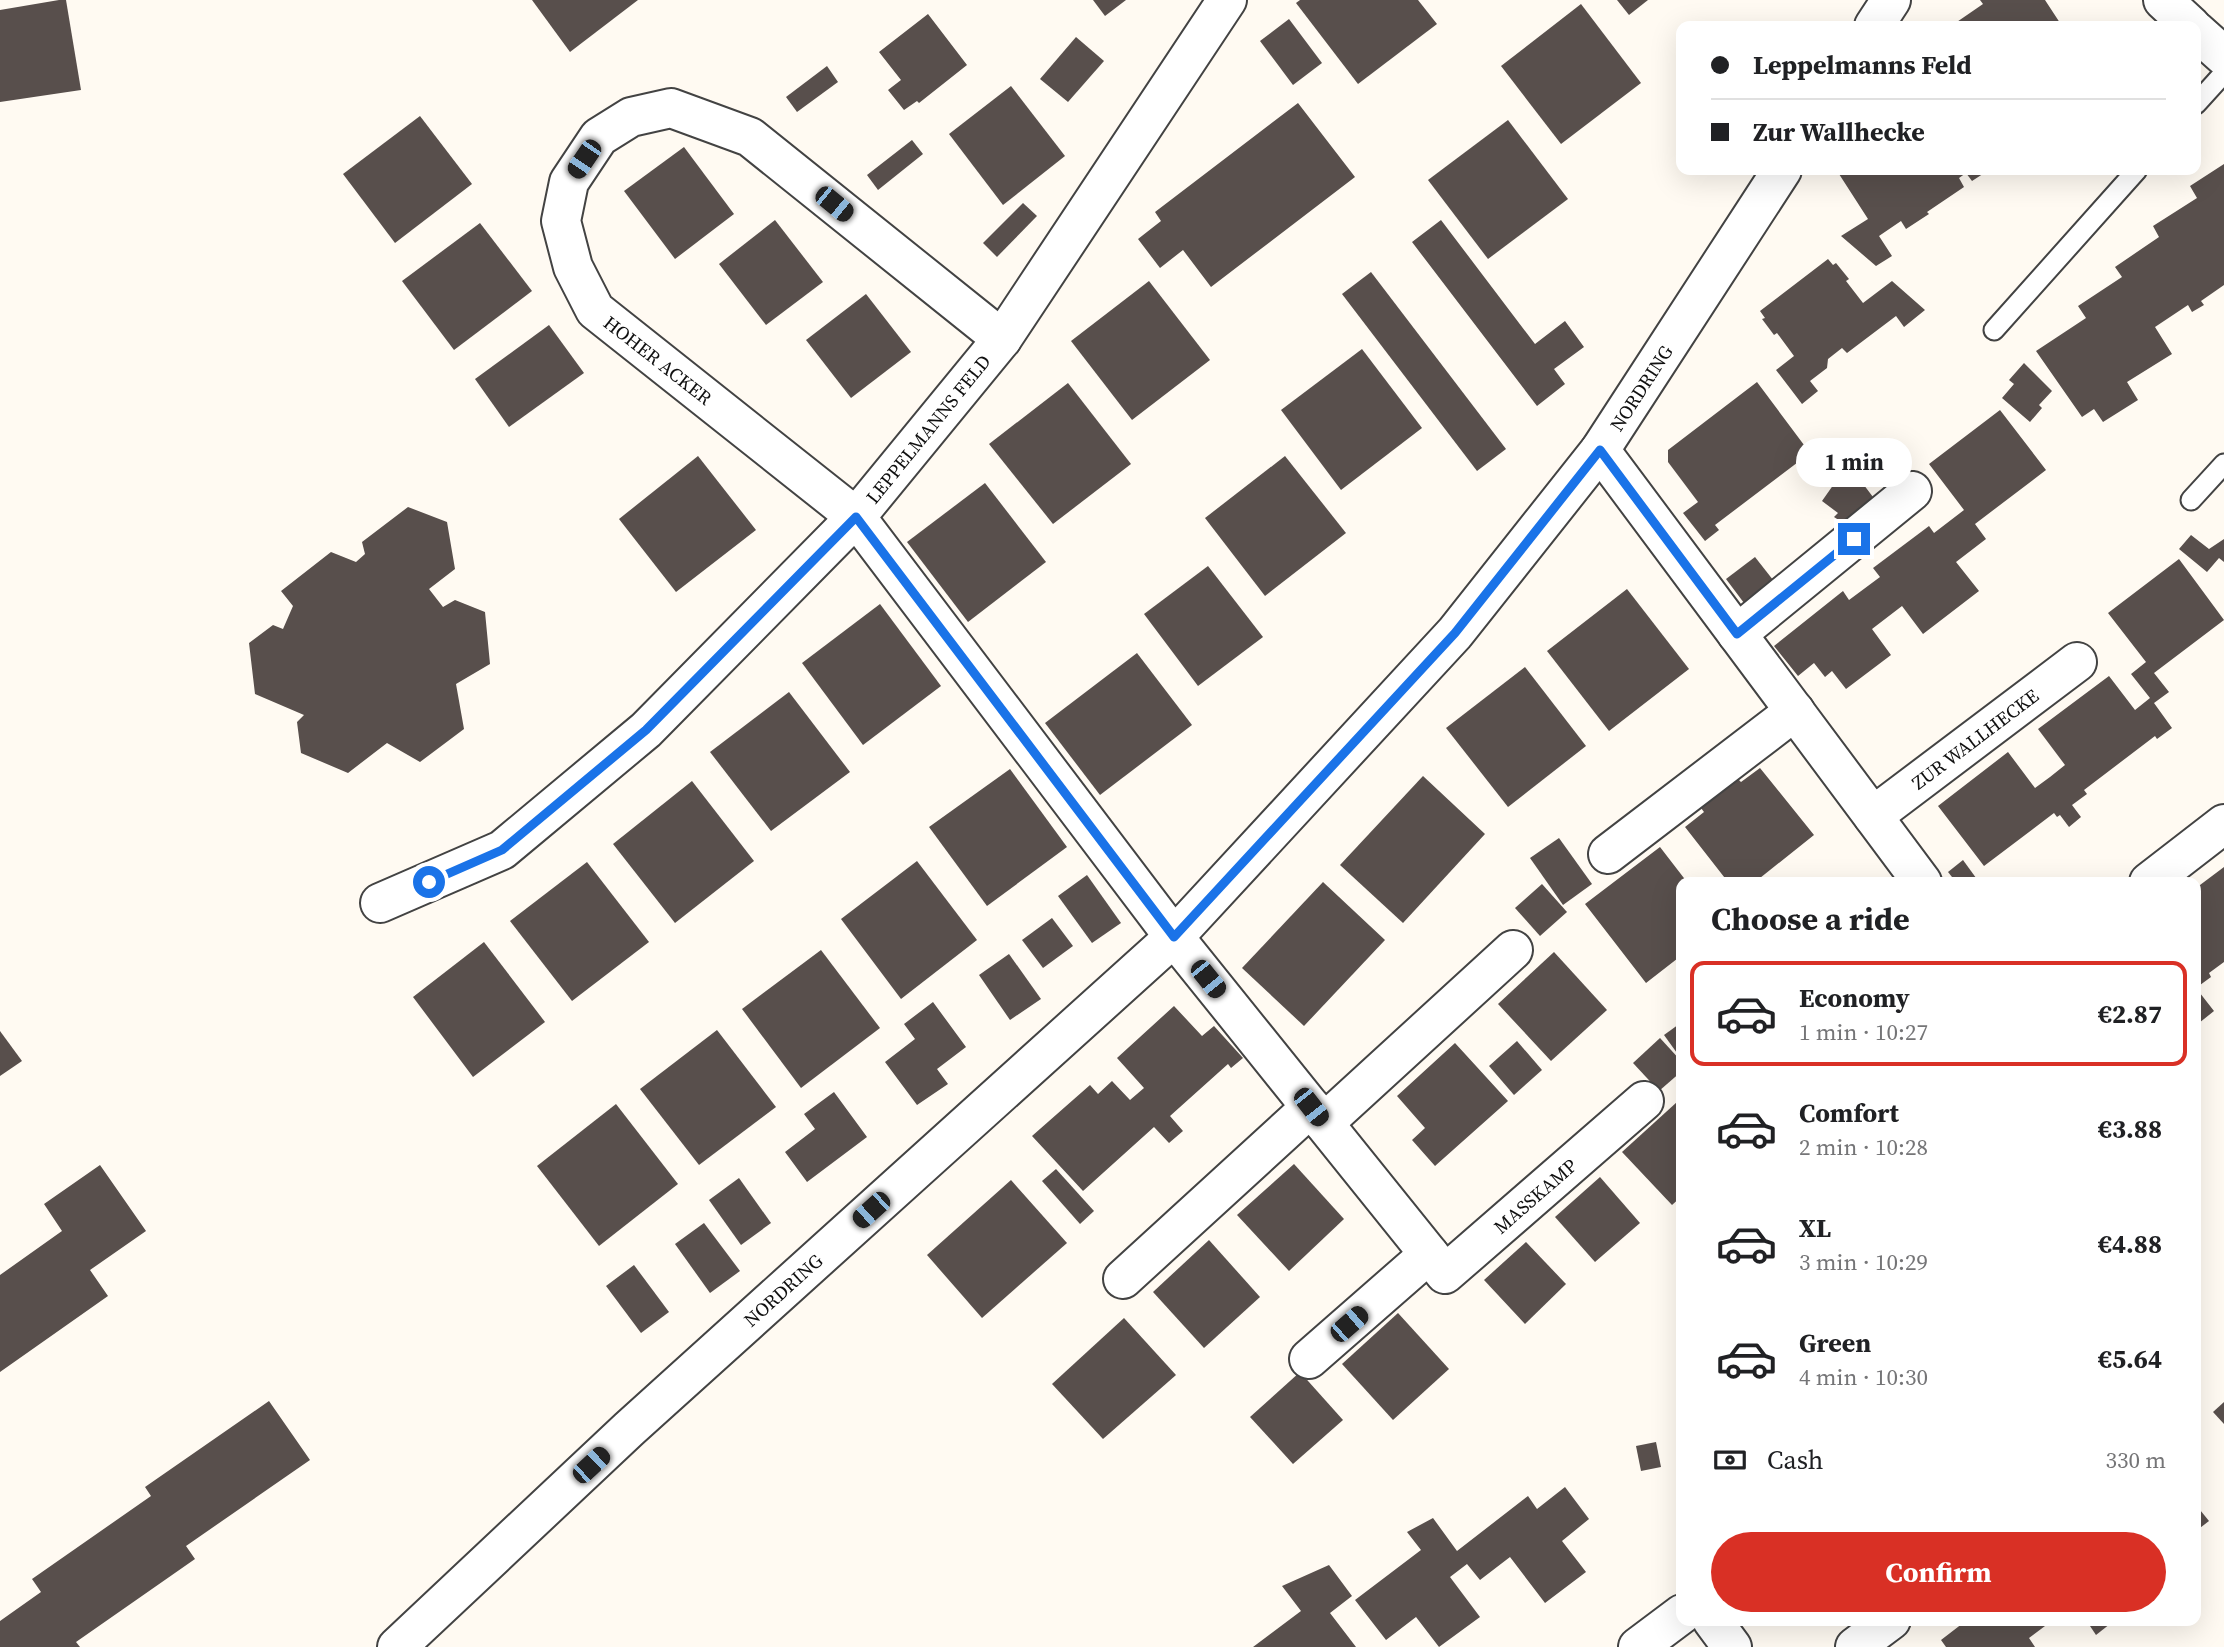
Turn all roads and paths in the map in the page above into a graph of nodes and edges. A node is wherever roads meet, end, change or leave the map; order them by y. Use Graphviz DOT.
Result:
graph roads {
  1 [pos="1227,0"];
  2 [pos="1891,0"];
  3 [pos="1877,21"];
  4 [pos="2201,32"];
  5 [pos="2224,57"];
  6 [pos="2224,73"];
  7 [pos="2201,98"];
  8 [pos="1779,175"];
  9 [pos="2133,175"];
  10 [pos="1994,330"];
  11 [pos="1002,339"];
  12 [pos="1600,450"];
  13 [pos="2224,464"];
  14 [pos="1912,491"];
  15 [pos="2191,500"];
  16 [pos="856,517"];
  17 [pos="1737,634"];
  18 [pos="2077,662"];
  19 [pos="1795,711"];
  20 [pos="1873,816"];
  21 [pos="2224,824"];
  22 [pos="1608,854"];
  23 [pos="1918,877"];
  24 [pos="2156,877"];
  25 [pos="380,903"];
  26 [pos="1174,937"];
  27 [pos="1513,950"];
  28 [pos="1644,1101"];
  29 [pos="1317,1115"];
  30 [pos="1429,1254"];
  31 [pos="1123,1279"];
  32 [pos="1309,1359"];
  33 [pos="1676,1619"];
  34 [pos="1716,1626"];
  35 [pos="1883,1626"];
  36 [pos="397,1647"];
  37 [pos="1639,1647"];
  38 [pos="1732,1647"];
  39 [pos="1855,1647"];
  1 -- 11 [label="street, LEPPELMANNS FELD"];
  2 -- 3 [label="street"];
  4 -- 5 [label="street"];
  6 -- 7 [label="lane"];
  8 -- 12 [label="street, NORDRING"];
  9 -- 10 [label="lane"];
  11 -- 16 [label="street, LEPPELMANNS FELD"];
  11 -- 16 [label="street, HOHER ACKER"];
  12 -- 17 [label="street"];
  12 -- 26 [label="street, NORDRING"];
  13 -- 15 [label="lane"];
  14 -- 17 [label="street"];
  16 -- 25 [label="street, LEPPELMANNS FELD"];
  16 -- 26 [label="street"];
  17 -- 19 [label="street"];
  18 -- 20 [label="street, ZUR WALLHECKE"];
  19 -- 20 [label="street"];
  19 -- 22 [label="street"];
  20 -- 23 [label="street"];
  21 -- 24 [label="street"];
  26 -- 29 [label="street, MASSKAMP"];
  26 -- 36 [label="street, NORDRING"];
  27 -- 29 [label="street"];
  28 -- 30 [label="street, MASSKAMP"];
  29 -- 30 [label="street, MASSKAMP"];
  29 -- 31 [label="street"];
  30 -- 32 [label="street"];
  33 -- 37 [label="street"];
  34 -- 38 [label="street"];
  35 -- 39 [label="street"];
}
